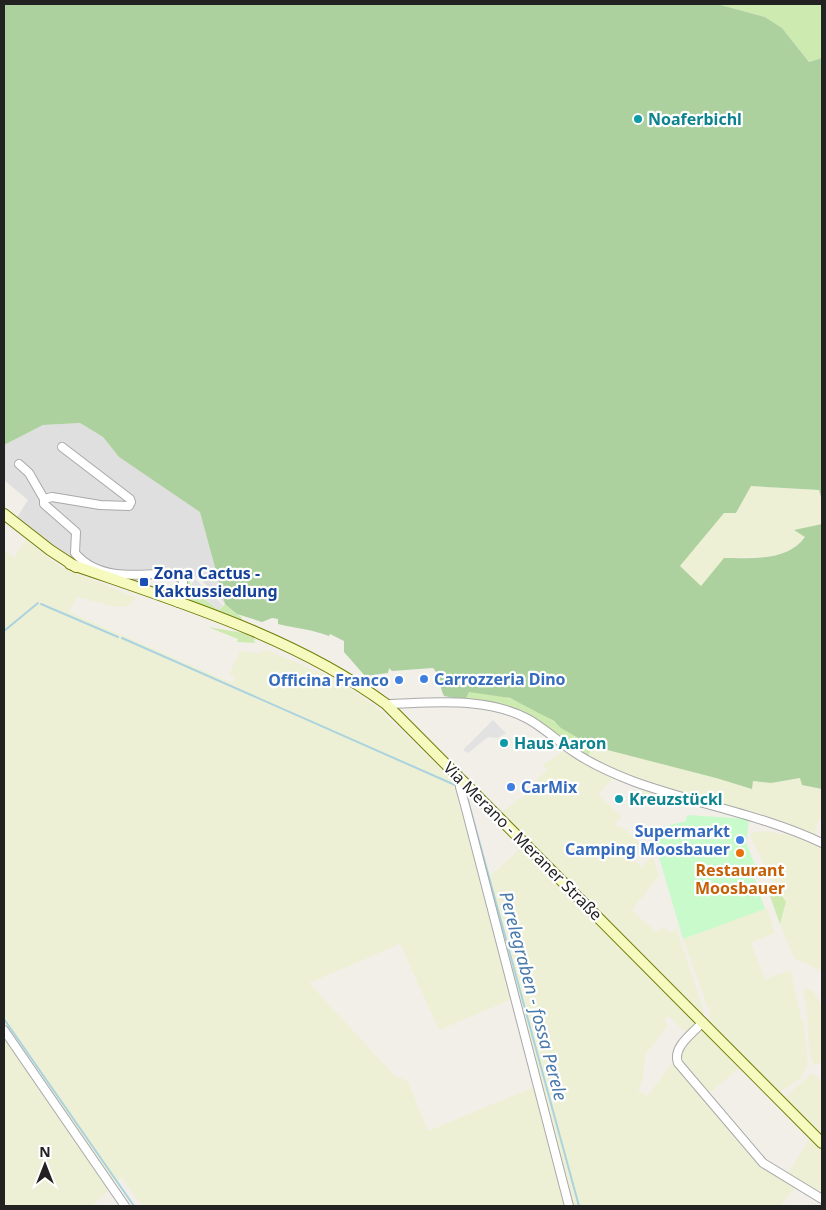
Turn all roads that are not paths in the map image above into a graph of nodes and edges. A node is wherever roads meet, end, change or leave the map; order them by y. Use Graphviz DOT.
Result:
graph roads {
  1 [pos="62,446"];
  2 [pos="19,464"];
  3 [pos="44,499"];
  4 [pos="4,514"];
  5 [pos="178,603"];
  6 [pos="386,704"];
  7 [pos="465,782"];
  8 [pos="822,843"];
  9 [pos="703,1022"];
  10 [pos="4,1030"];
  11 [pos="822,1143"];
  12 [pos="822,1198"];
  13 [pos="125,1206"];
  14 [pos="569,1206"];
  1 -- 3 [label="street"];
  2 -- 3 [label="street"];
  3 -- 5 [label="street"];
  4 -- 5 [label="main road, Via Merano - Meraner Straße"];
  5 -- 6 [label="main road, Via Merano - Meraner Straße"];
  6 -- 7 [label="main road, Via Merano - Meraner Straße"];
  6 -- 8 [label="street"];
  7 -- 9 [label="main road, Via Merano - Meraner Straße"];
  7 -- 14 [label="street"];
  9 -- 11 [label="main road, Via Merano - Meraner Straße"];
  9 -- 12 [label="street"];
  10 -- 13 [label="street"];
}
